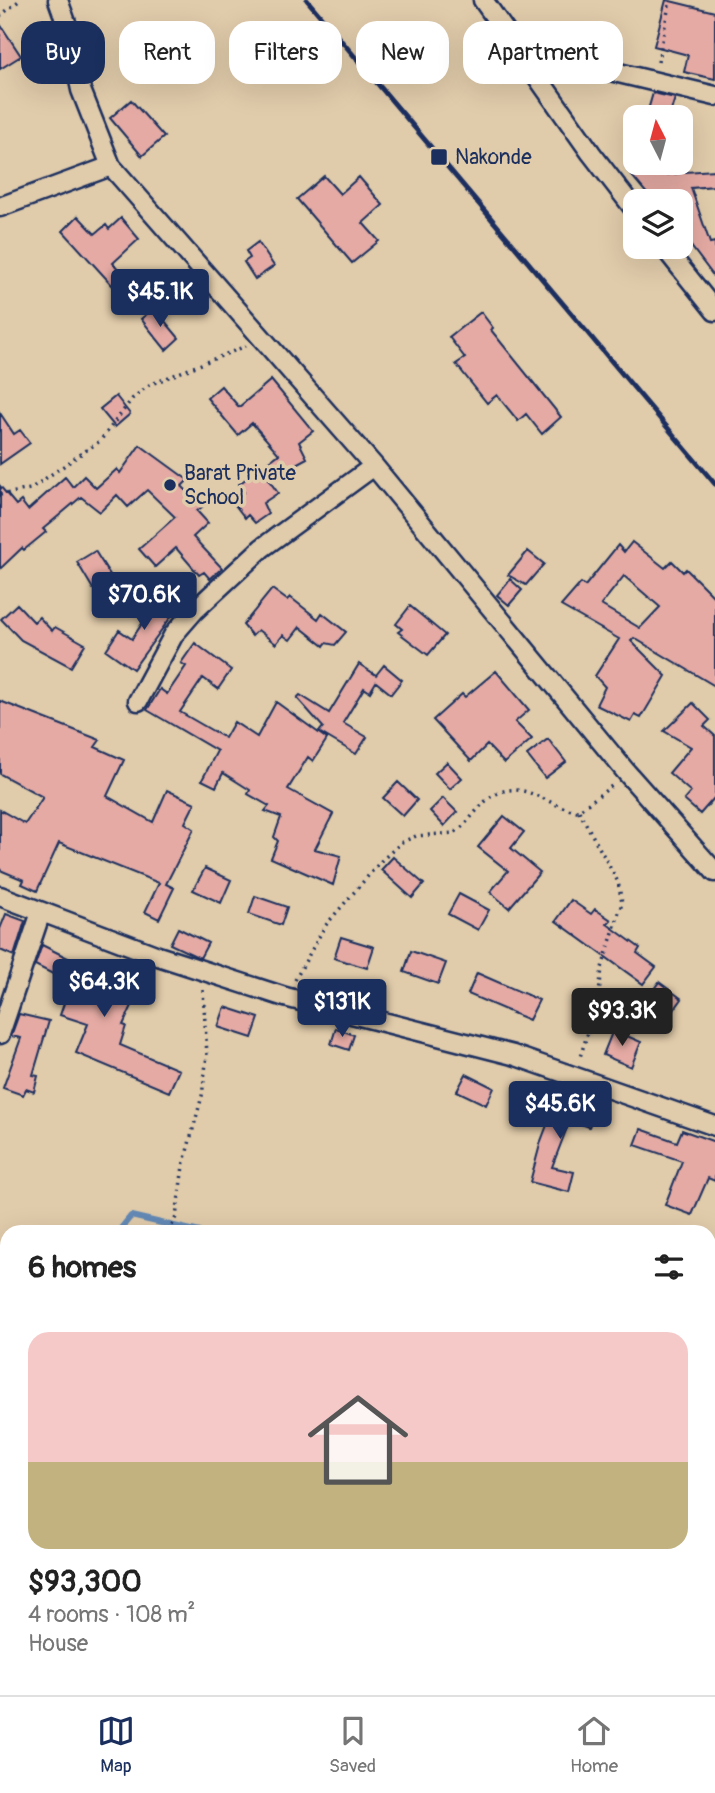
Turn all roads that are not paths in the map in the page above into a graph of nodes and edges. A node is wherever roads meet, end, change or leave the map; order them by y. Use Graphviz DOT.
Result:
graph roads {
  1 [pos="58,0"];
  2 [pos="483,0"];
  3 [pos="499,21"];
  4 [pos="623,74"];
  5 [pos="544,84"];
  6 [pos="715,96"];
  7 [pos="111,166"];
  8 [pos="623,194"];
  9 [pos="0,207"];
  10 [pos="674,259"];
  11 [pos="715,311"];
  12 [pos="374,466"];
  13 [pos="138,701"];
  14 [pos="715,872"];
  15 [pos="0,896"];
  16 [pos="41,912"];
  17 [pos="0,1034"];
  18 [pos="715,1126"];
  1 -- 7 [label="street"];
  2 -- 3 [label="street"];
  4 -- 6 [label="street"];
  5 -- 8 [label="street"];
  7 -- 9 [label="street"];
  7 -- 12 [label="street"];
  10 -- 11 [label="street"];
  12 -- 13 [label="street"];
  12 -- 14 [label="street"];
  15 -- 16 [label="street"];
  16 -- 17 [label="street"];
  16 -- 18 [label="street"];
}
